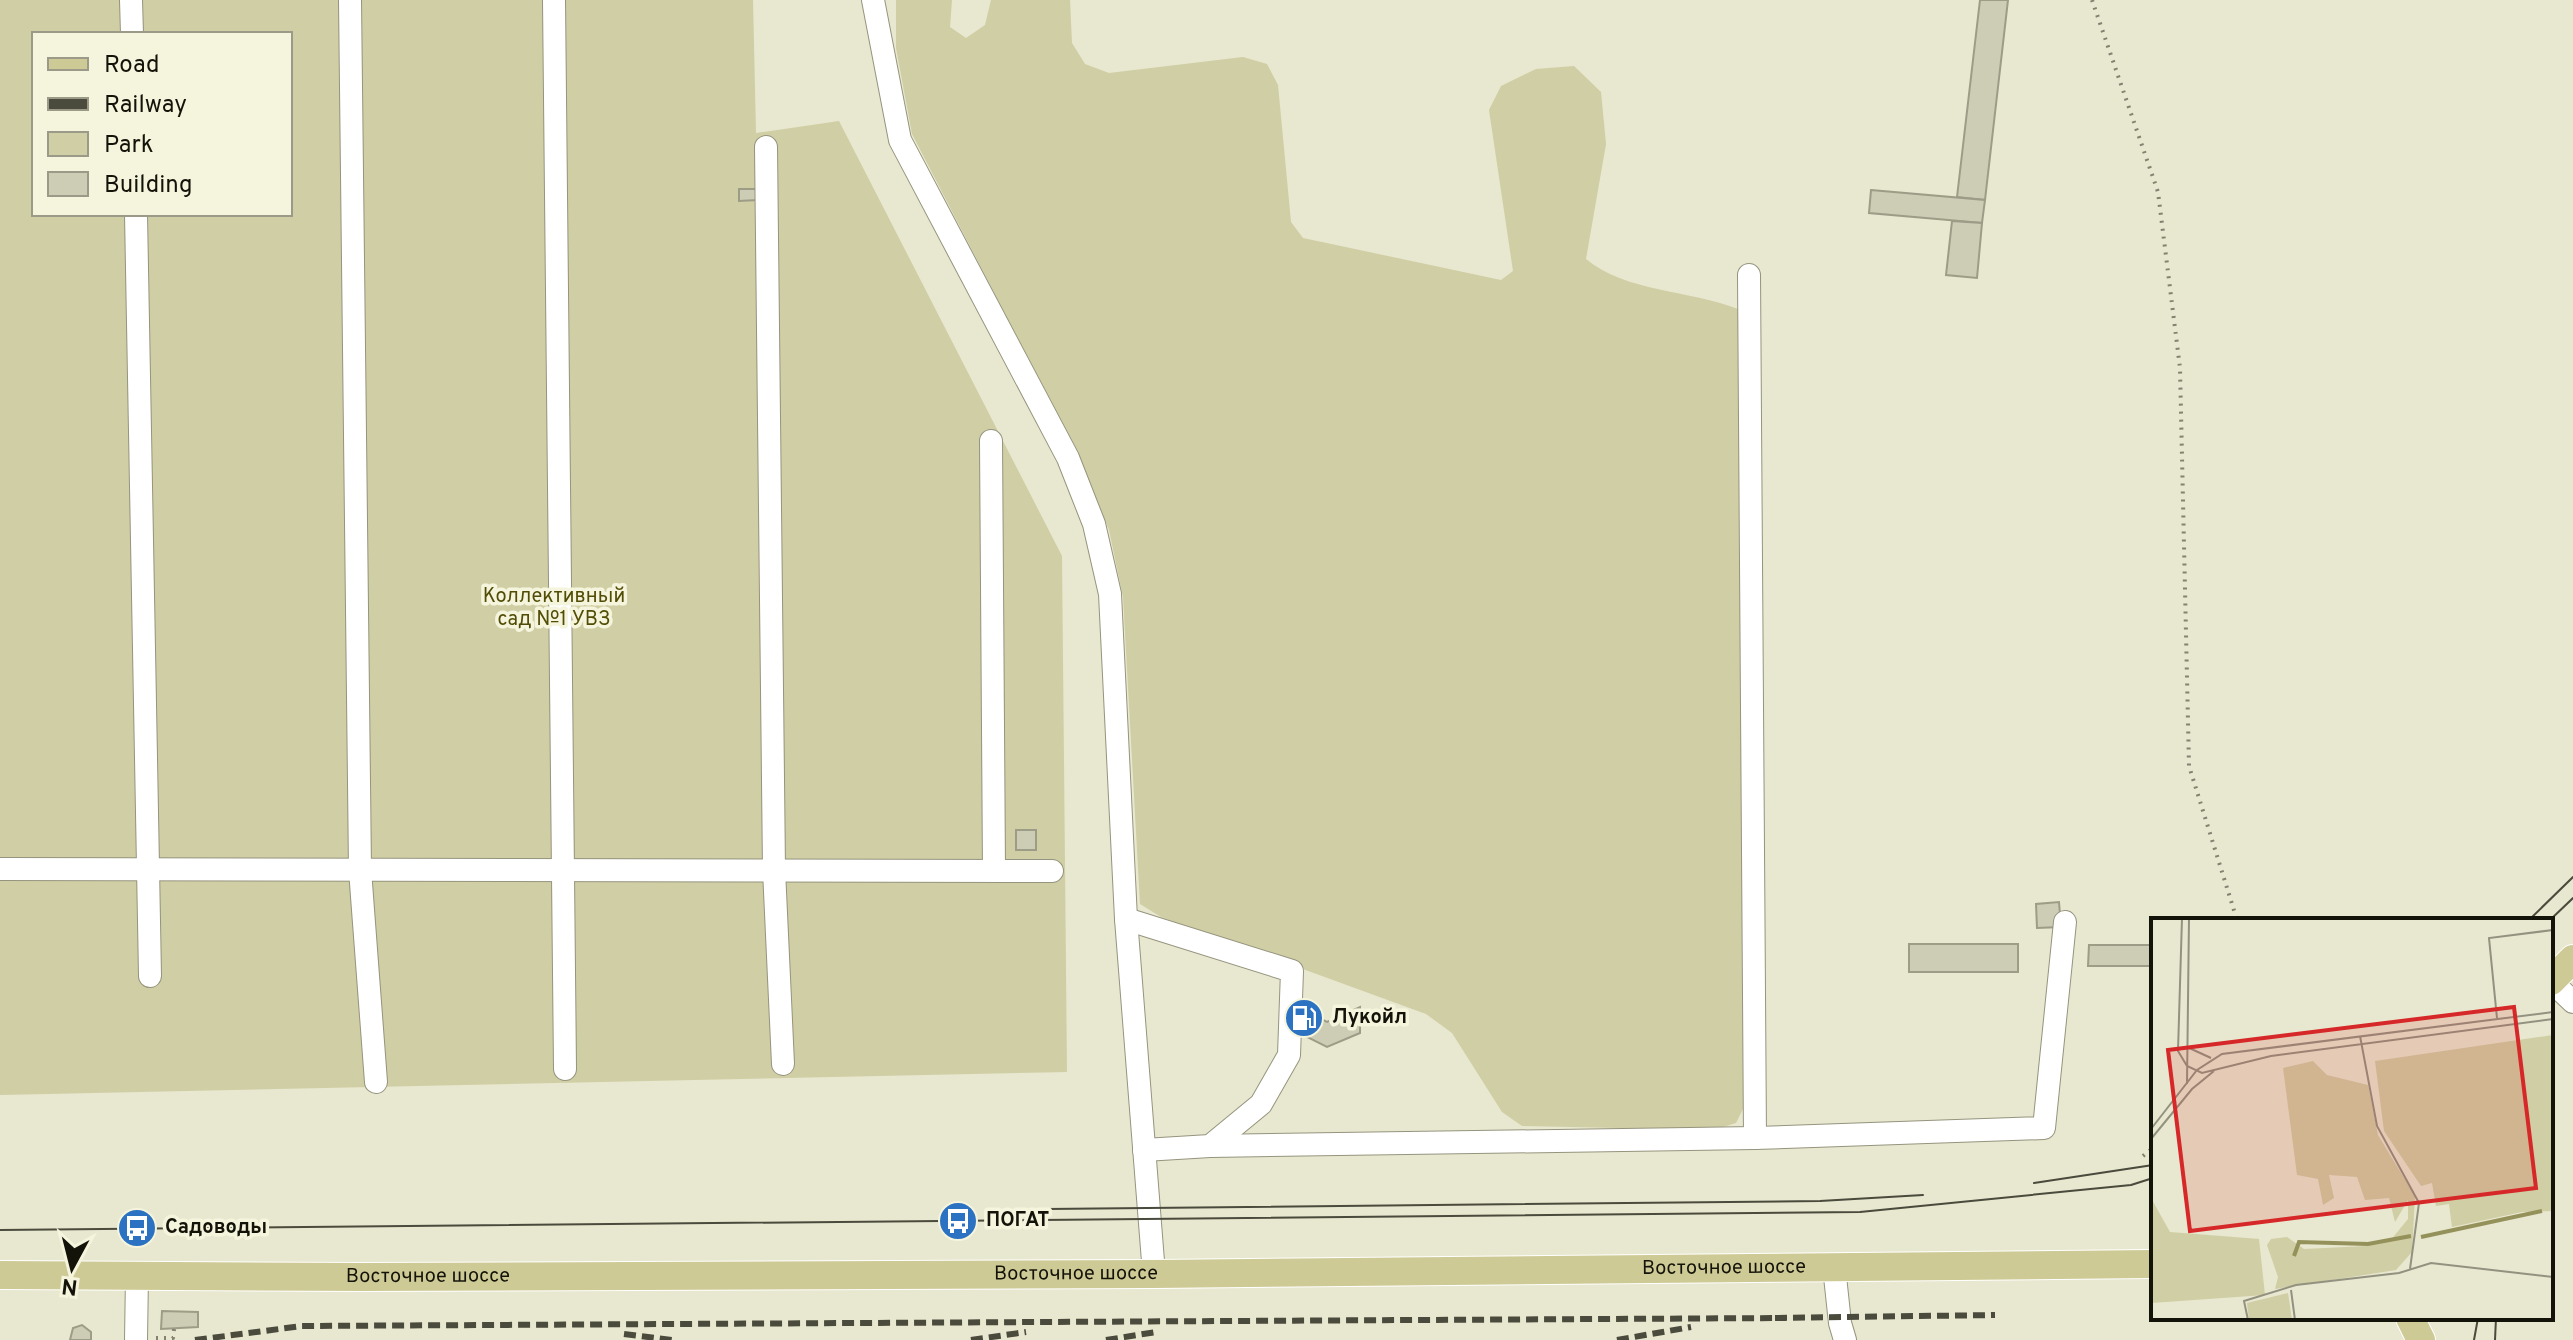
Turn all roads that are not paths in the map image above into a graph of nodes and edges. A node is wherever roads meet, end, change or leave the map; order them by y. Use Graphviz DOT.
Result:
graph roads {
  1 [pos="131,0"];
  2 [pos="350,0"];
  3 [pos="554,0"];
  4 [pos="873,0"];
  5 [pos="132,32"];
  6 [pos="766,147"];
  7 [pos="136,216"];
  8 [pos="1749,275"];
  9 [pos="991,441"];
  10 [pos="0,869"];
  11 [pos="150,869"];
  12 [pos="360,870"];
  13 [pos="565,870"];
  14 [pos="774,870"];
  15 [pos="994,871"];
  16 [pos="1052,871"];
  17 [pos="1126,919"];
  18 [pos="2065,922"];
  19 [pos="2573,959"];
  20 [pos="150,976"];
  21 [pos="2553,979"];
  22 [pos="2553,983"];
  23 [pos="2573,1002"];
  24 [pos="783,1064"];
  25 [pos="565,1069"];
  26 [pos="376,1082"];
  27 [pos="1755,1138"];
  28 [pos="1210,1146"];
  29 [pos="1144,1150"];
  30 [pos="2151,1264"];
  31 [pos="1834,1267"];
  32 [pos="1154,1274"];
  33 [pos="0,1275"];
  34 [pos="137,1276"];
  35 [pos="2411,1320"];
  36 [pos="2436,1320"];
  37 [pos="136,1340"];
  38 [pos="1845,1340"];
  39 [pos="2421,1340"];
  40 [pos="2434,1340"];
  1 -- 5 [label="street"];
  2 -- 12 [label="street"];
  3 -- 13 [label="street"];
  4 -- 17 [label="street"];
  6 -- 14 [label="street"];
  7 -- 11 [label="street"];
  8 -- 27 [label="street"];
  9 -- 15 [label="street"];
  10 -- 11 [label="street"];
  11 -- 12 [label="street"];
  11 -- 20 [label="street"];
  12 -- 13 [label="street"];
  12 -- 26 [label="street"];
  13 -- 14 [label="street"];
  13 -- 25 [label="street"];
  14 -- 15 [label="street"];
  14 -- 24 [label="street"];
  15 -- 16 [label="street"];
  17 -- 28 [label="street"];
  17 -- 29 [label="street"];
  18 -- 27 [label="street"];
  19 -- 21 [label="main road"];
  22 -- 23 [label="street"];
  27 -- 28 [label="street"];
  28 -- 29 [label="street"];
  29 -- 32 [label="street"];
  30 -- 31 [label="main road, Восточное шоссе"];
  31 -- 32 [label="main road, Восточное шоссе"];
  31 -- 38 [label="street"];
  32 -- 34 [label="main road, Восточное шоссе"];
  33 -- 34 [label="main road, Восточное шоссе"];
  34 -- 37 [label="street"];
  35 -- 39 [label="main road"];
  36 -- 40 [label="main road"];
}
